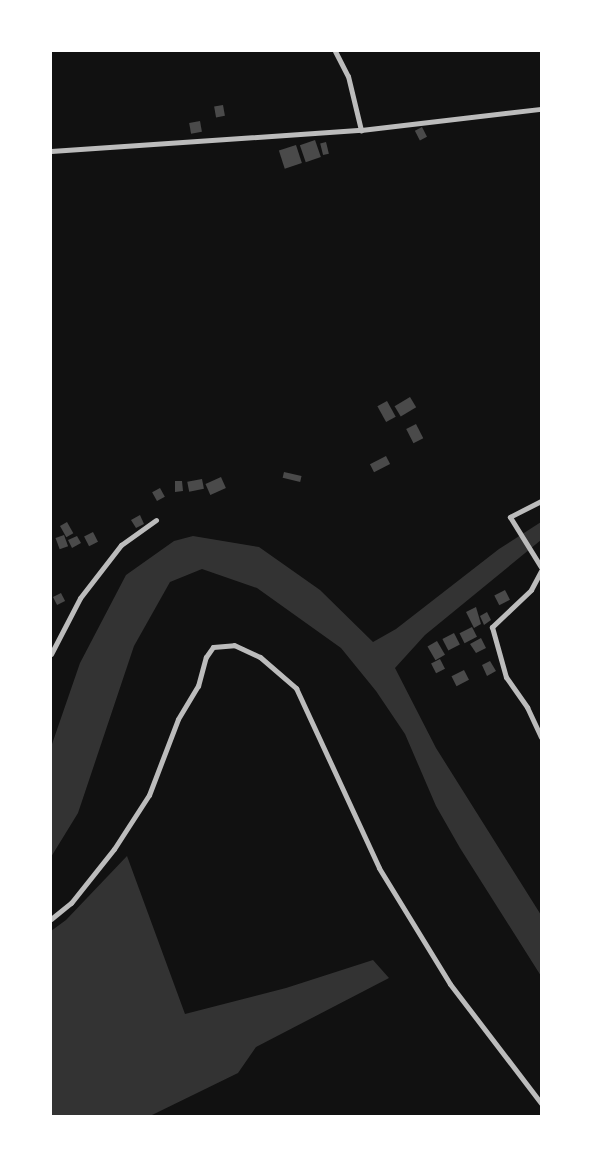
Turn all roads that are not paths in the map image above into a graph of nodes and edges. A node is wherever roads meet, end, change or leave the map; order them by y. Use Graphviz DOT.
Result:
graph roads {
  1 [pos="335,51"];
  2 [pos="541,109"];
  3 [pos="362,130"];
  4 [pos="51,151"];
  5 [pos="541,501"];
  6 [pos="156,520"];
  7 [pos="541,569"];
  8 [pos="51,654"];
  9 [pos="541,737"];
  10 [pos="51,919"];
  11 [pos="541,1103"];
  1 -- 3 [label="street"];
  2 -- 3 [label="street"];
  3 -- 4 [label="street"];
  5 -- 7 [label="street"];
  6 -- 8 [label="street"];
  7 -- 9 [label="street"];
  10 -- 11 [label="street"];
}
